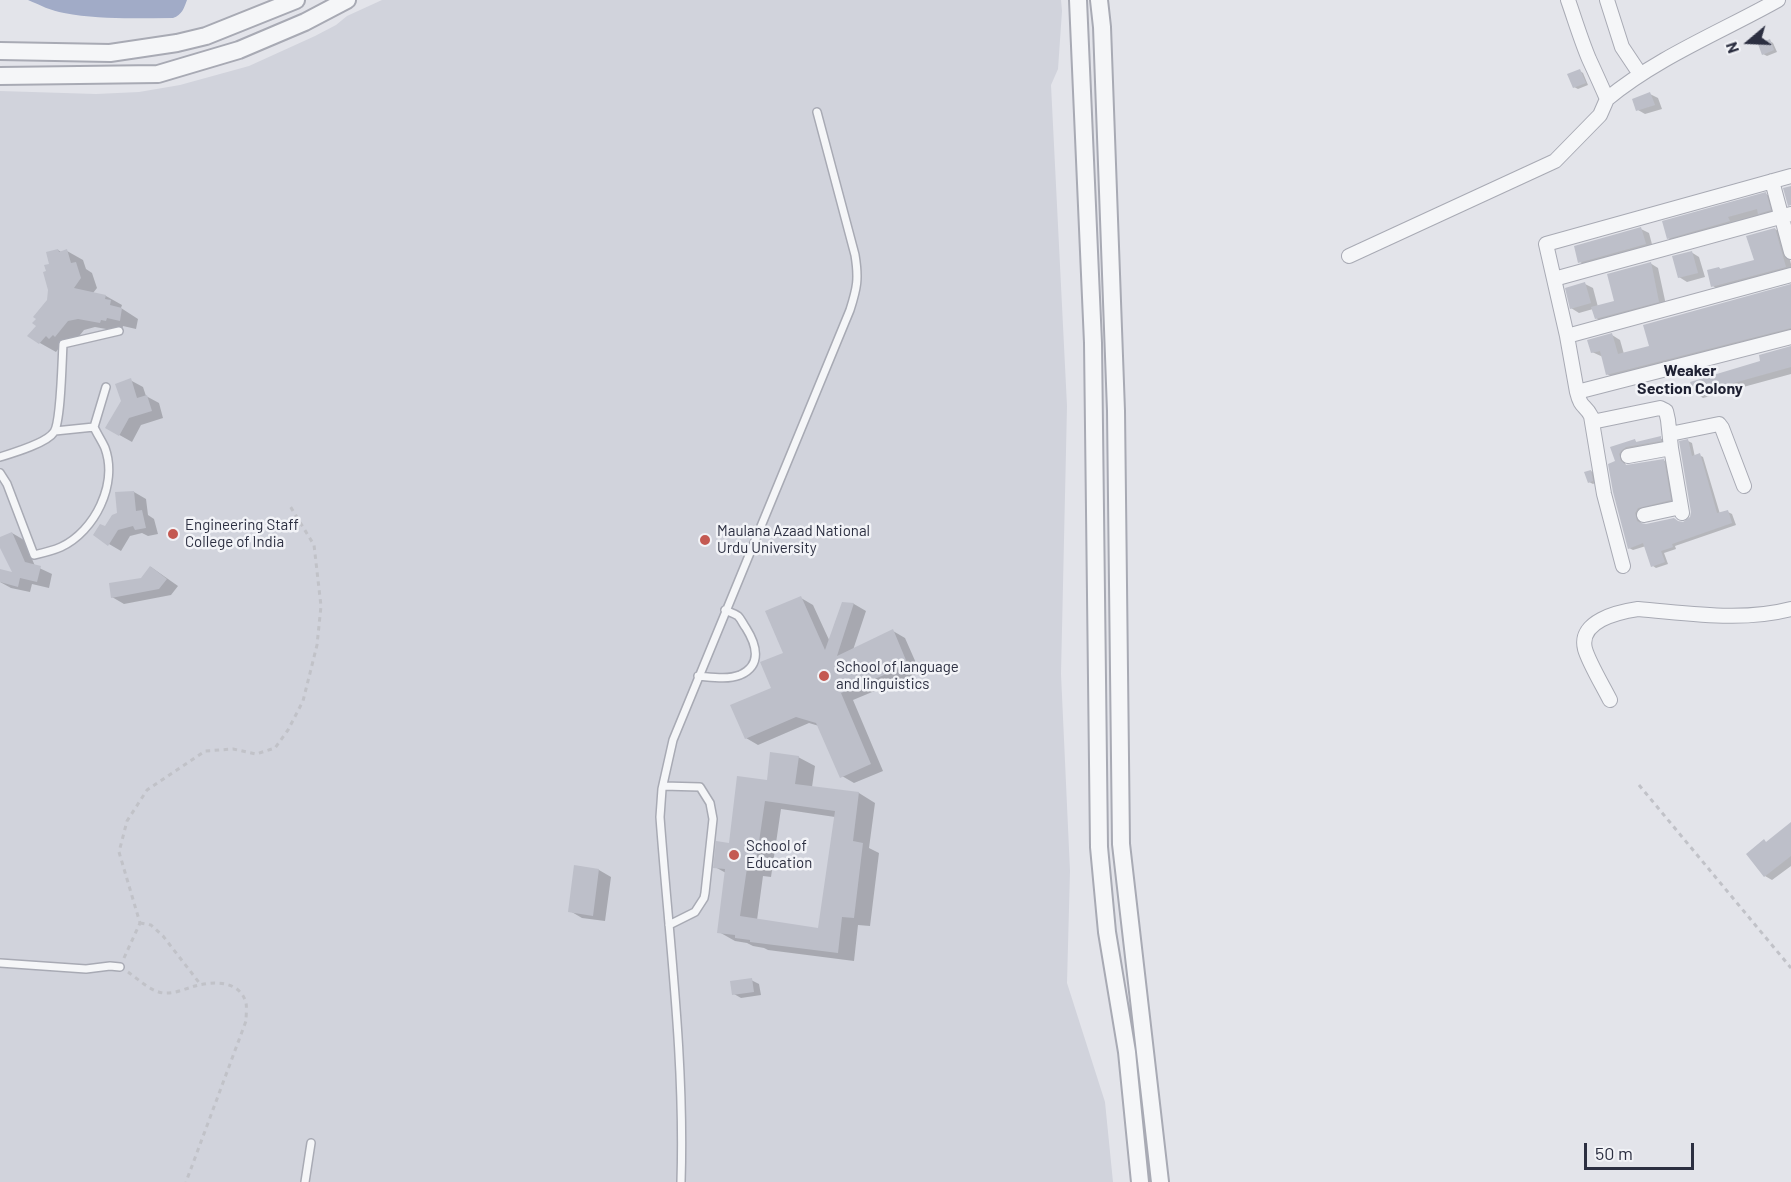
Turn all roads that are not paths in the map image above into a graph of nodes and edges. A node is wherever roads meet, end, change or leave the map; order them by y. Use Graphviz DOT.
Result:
graph roads {
  1 [pos="296,0"];
  2 [pos="347,0"];
  3 [pos="1078,0"];
  4 [pos="1099,0"];
  5 [pos="1568,0"];
  6 [pos="1608,0"];
  7 [pos="1778,0"];
  8 [pos="1759,5"];
  9 [pos="0,51"];
  10 [pos="1640,74"];
  11 [pos="0,76"];
  12 [pos="1606,99"];
  13 [pos="817,112"];
  14 [pos="1791,176"];
  15 [pos="1772,181"];
  16 [pos="1786,215"];
  17 [pos="1791,252"];
  18 [pos="1349,256"];
  19 [pos="1791,275"];
  20 [pos="1554,279"];
  21 [pos="119,331"];
  22 [pos="1567,336"];
  23 [pos="1791,337"];
  24 [pos="106,387"];
  25 [pos="1577,392"];
  26 [pos="1592,422"];
  27 [pos="94,427"];
  28 [pos="55,431"];
  29 [pos="1670,441"];
  30 [pos="1628,456"];
  31 [pos="0,457"];
  32 [pos="0,473"];
  33 [pos="1744,486"];
  34 [pos="1644,515"];
  35 [pos="1623,566"];
  36 [pos="1791,609"];
  37 [pos="725,610"];
  38 [pos="698,676"];
  39 [pos="1610,700"];
  40 [pos="663,786"];
  41 [pos="669,925"];
  42 [pos="0,963"];
  43 [pos="120,967"];
  44 [pos="311,1143"];
  45 [pos="305,1182"];
  46 [pos="681,1182"];
  47 [pos="1140,1182"];
  48 [pos="1160,1182"];
  1 -- 9 [label="street"];
  2 -- 11 [label="street"];
  3 -- 47 [label="street"];
  4 -- 48 [label="street"];
  5 -- 12 [label="street"];
  6 -- 10 [label="street"];
  7 -- 8 [label="street"];
  8 -- 10 [label="street"];
  10 -- 12 [label="street"];
  12 -- 18 [label="street"];
  13 -- 37 [label="lane"];
  14 -- 15 [label="street"];
  15 -- 16 [label="street"];
  15 -- 20 [label="street"];
  16 -- 17 [label="street"];
  16 -- 20 [label="street"];
  19 -- 22 [label="street"];
  20 -- 22 [label="street"];
  21 -- 28 [label="lane"];
  22 -- 25 [label="street"];
  23 -- 25 [label="street"];
  24 -- 27 [label="lane"];
  25 -- 26 [label="street"];
  26 -- 29 [label="street"];
  26 -- 35 [label="street"];
  27 -- 28 [label="lane"];
  27 -- 32 [label="lane"];
  28 -- 31 [label="lane"];
  29 -- 30 [label="street"];
  29 -- 33 [label="street"];
  29 -- 34 [label="street"];
  36 -- 39 [label="street"];
  37 -- 38 [label="lane"];
  37 -- 38 [label="lane"];
  38 -- 40 [label="lane"];
  40 -- 41 [label="lane"];
  40 -- 41 [label="lane"];
  41 -- 46 [label="lane"];
  42 -- 43 [label="lane"];
  44 -- 45 [label="lane"];
}
